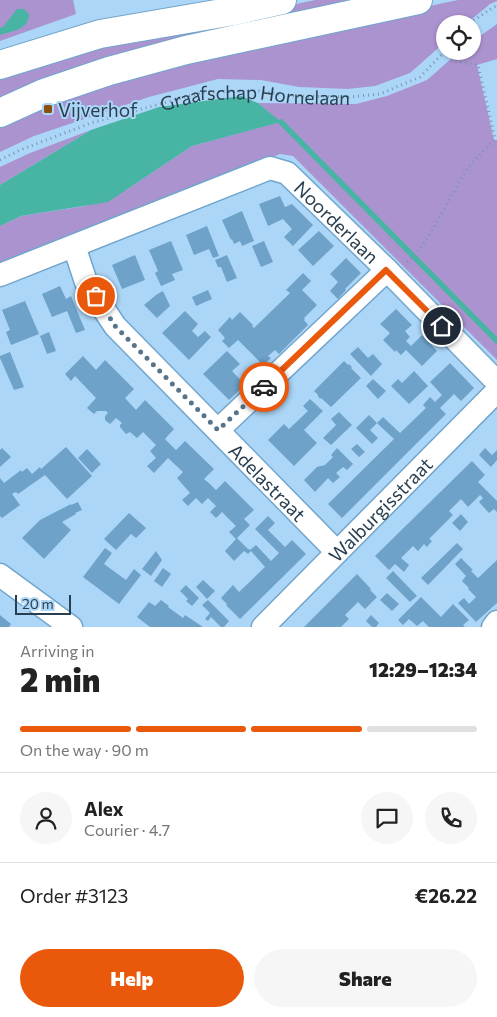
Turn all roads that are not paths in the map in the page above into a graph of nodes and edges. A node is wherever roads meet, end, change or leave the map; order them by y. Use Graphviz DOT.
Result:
graph roads {
  1 [pos="282,0"];
  2 [pos="418,0"];
  3 [pos="0,65"];
  4 [pos="0,113"];
  5 [pos="74,246"];
  6 [pos="394,269"];
  7 [pos="0,276"];
  8 [pos="497,382"];
  9 [pos="497,391"];
  10 [pos="218,430"];
  11 [pos="337,552"];
  12 [pos="0,575"];
  13 [pos="497,622"];
  14 [pos="58,624"];
  15 [pos="263,627"];
  16 [pos="493,627"];
  1 -- 3 [label="street"];
  2 -- 4 [label="street"];
  5 -- 6 [label="street, Noorderlaan"];
  5 -- 7 [label="street, Noorderlaan"];
  5 -- 10 [label="street, Adelastraat"];
  6 -- 8 [label="street, Noorderlaan"];
  6 -- 10 [label="street"];
  9 -- 11 [label="street, Walburgisstraat"];
  10 -- 11 [label="street, Adelastraat"];
  11 -- 15 [label="street, Walburgisstraat"];
  12 -- 14 [label="street"];
  13 -- 16 [label="street"];
}
